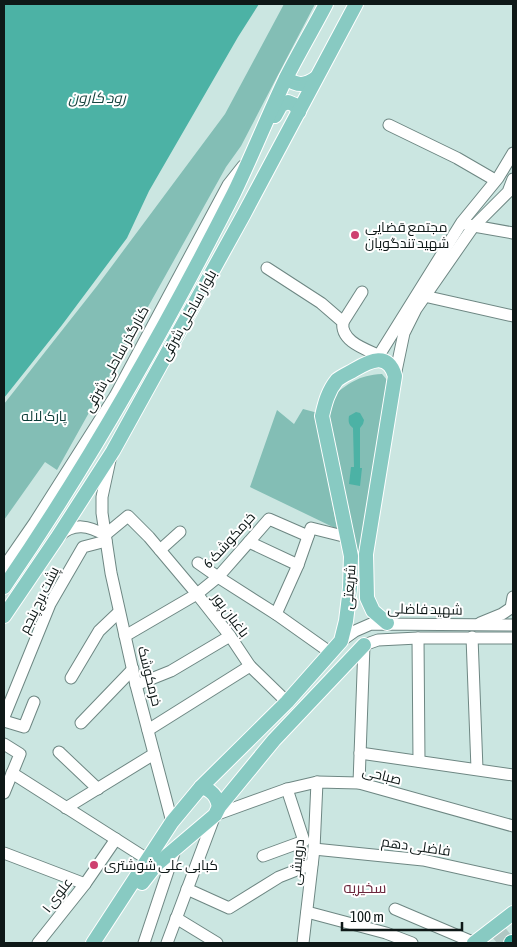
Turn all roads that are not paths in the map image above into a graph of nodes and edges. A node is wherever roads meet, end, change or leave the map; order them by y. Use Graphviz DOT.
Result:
graph roads {
  1 [pos="326,4"];
  2 [pos="356,4"];
  3 [pos="286,78"];
  4 [pos="316,78"];
  5 [pos="299,112"];
  6 [pos="389,125"];
  7 [pos="513,153"];
  8 [pos="250,156"];
  9 [pos="496,181"];
  10 [pos="509,187"];
  11 [pos="462,222"];
  12 [pos="473,227"];
  13 [pos="513,233"];
  14 [pos="267,268"];
  15 [pos="362,292"];
  16 [pos="424,296"];
  17 [pos="513,316"];
  18 [pos="343,322"];
  19 [pos="377,357"];
  20 [pos="395,376"];
  21 [pos="113,451"];
  22 [pos="68,479"];
  23 [pos="180,532"];
  24 [pos="308,536"];
  25 [pos="347,537"];
  26 [pos="57,538"];
  27 [pos="106,538"];
  28 [pos="249,542"];
  29 [pos="160,550"];
  30 [pos="198,563"];
  31 [pos="298,565"];
  32 [pos="4,567"];
  33 [pos="218,577"];
  34 [pos="4,587"];
  35 [pos="196,594"];
  36 [pos="513,597"];
  37 [pos="118,612"];
  38 [pos="276,614"];
  39 [pos="4,616"];
  40 [pos="387,623"];
  41 [pos="474,625"];
  42 [pos="513,625"];
  43 [pos="125,636"];
  44 [pos="230,636"];
  45 [pos="418,638"];
  46 [pos="472,638"];
  47 [pos="513,638"];
  48 [pos="341,641"];
  49 [pos="364,645"];
  50 [pos="331,652"];
  51 [pos="344,665"];
  52 [pos="250,666"];
  53 [pos="133,669"];
  54 [pos="362,671"];
  55 [pos="71,678"];
  56 [pos="136,685"];
  57 [pos="34,702"];
  58 [pos="287,702"];
  59 [pos="4,719"];
  60 [pos="81,723"];
  61 [pos="148,730"];
  62 [pos="4,744"];
  63 [pos="59,752"];
  64 [pos="360,753"];
  65 [pos="154,754"];
  66 [pos="419,761"];
  67 [pos="477,769"];
  68 [pos="12,773"];
  69 [pos="513,775"];
  70 [pos="317,782"];
  71 [pos="359,783"];
  72 [pos="201,787"];
  73 [pos="98,789"];
  74 [pos="287,789"];
  75 [pos="4,792"];
  76 [pos="66,808"];
  77 [pos="217,811"];
  78 [pos="169,826"];
  79 [pos="513,826"];
  80 [pos="116,839"];
  81 [pos="310,844"];
  82 [pos="177,846"];
  83 [pos="4,853"];
  84 [pos="263,856"];
  85 [pos="147,859"];
  86 [pos="312,864"];
  87 [pos="513,880"];
  88 [pos="85,884"];
  89 [pos="187,889"];
  90 [pos="395,909"];
  91 [pos="307,912"];
  92 [pos="513,913"];
  93 [pos="176,918"];
  94 [pos="384,938"];
  95 [pos="38,943"];
  96 [pos="93,943"];
  97 [pos="105,943"];
  98 [pos="144,943"];
  99 [pos="167,943"];
  100 [pos="217,943"];
  101 [pos="303,943"];
  102 [pos="412,943"];
  103 [pos="474,943"];
  1 -- 3 [label="main road, بلوار ساحلی شرقی"];
  2 -- 4 [label="main road, بلوار ساحلی شرقی"];
  3 -- 4 [label="main road"];
  3 -- 8 [label="main road, بلوار ساحلی شرقی"];
  4 -- 5 [label="main road, بلوار ساحلی شرقی"];
  5 -- 8 [label="main road"];
  5 -- 21 [label="main road, بلوار ساحلی شرقی"];
  6 -- 9 [label="street"];
  7 -- 9 [label="street"];
  8 -- 22 [label="main road, بلوار ساحلی شرقی"];
  9 -- 10 [label="street"];
  9 -- 11 [label="street"];
  10 -- 12 [label="street, شریعتی"];
  11 -- 12 [label="street"];
  11 -- 19 [label="street"];
  12 -- 13 [label="street"];
  12 -- 16 [label="street, شریعتی"];
  14 -- 18 [label="street"];
  15 -- 18 [label="street"];
  16 -- 17 [label="street"];
  16 -- 20 [label="street, شریعتی"];
  18 -- 19 [label="street"];
  19 -- 20 [label="main road"];
  19 -- 25 [label="main road, شریعتی"];
  20 -- 40 [label="main road, شریعتی"];
  21 -- 26 [label="main road, بلوار ساحلی شرقی"];
  21 -- 27 [label="street, خرمکوشک"];
  22 -- 32 [label="street"];
  22 -- 34 [label="main road, بلوار ساحلی شرقی"];
  23 -- 29 [label="street"];
  24 -- 25 [label="street"];
  24 -- 28 [label="street, خرمکوشک 6"];
  24 -- 31 [label="street"];
  25 -- 48 [label="main road, شریعتی"];
  26 -- 27 [label="street"];
  26 -- 39 [label="main road, بلوار ساحلی شرقی"];
  27 -- 29 [label="street, باغبان پور"];
  27 -- 37 [label="street, خرمکوشک"];
  27 -- 59 [label="street, پشت برج پنجم"];
  28 -- 31 [label="street"];
  28 -- 33 [label="street, خرمکوشک 6"];
  29 -- 35 [label="street, باغبان پور"];
  30 -- 33 [label="street"];
  31 -- 38 [label="street"];
  33 -- 35 [label="street, خرمکوشک 6"];
  33 -- 38 [label="street"];
  35 -- 43 [label="street, خرمکوشک 6"];
  35 -- 44 [label="street, باغبان پور"];
  36 -- 41 [label="street"];
  37 -- 43 [label="street, خرمکوشک"];
  37 -- 55 [label="street"];
  38 -- 50 [label="street"];
  40 -- 41 [label="street, شهید فاضلی"];
  40 -- 48 [label="street, شهید فاضلی"];
  41 -- 42 [label="street, شهید فاضلی"];
  43 -- 53 [label="street, خرمکوشک"];
  44 -- 52 [label="street, باغبان پور"];
  44 -- 56 [label="street"];
  45 -- 46 [label="street, شهید فاضلی"];
  45 -- 49 [label="street, شهید فاضلی"];
  45 -- 66 [label="street"];
  46 -- 47 [label="street, شهید فاضلی"];
  46 -- 67 [label="street"];
  48 -- 50 [label="main road, شریعتی"];
  49 -- 51 [label="main road"];
  49 -- 54 [label="street"];
  50 -- 58 [label="main road, شریعتی"];
  51 -- 54 [label="street"];
  51 -- 77 [label="main road"];
  52 -- 58 [label="street, باغبان پور"];
  52 -- 61 [label="street"];
  53 -- 56 [label="street, خرمکوشک"];
  53 -- 60 [label="street"];
  54 -- 64 [label="street"];
  56 -- 61 [label="street, خرمکوشک"];
  57 -- 59 [label="street"];
  58 -- 72 [label="main road, شریعتی"];
  61 -- 65 [label="street, خرمکوشک"];
  62 -- 68 [label="street"];
  63 -- 73 [label="street"];
  64 -- 66 [label="street"];
  64 -- 71 [label="street"];
  65 -- 73 [label="street"];
  65 -- 78 [label="street, خرمکوشک"];
  66 -- 67 [label="street"];
  67 -- 69 [label="street"];
  68 -- 75 [label="street"];
  68 -- 76 [label="street"];
  70 -- 71 [label="street, صباحی"];
  70 -- 74 [label="street, صباحی"];
  70 -- 81 [label="street, درویشی"];
  71 -- 79 [label="street, صباحی"];
  72 -- 77 [label="main road"];
  72 -- 78 [label="main road, شریعتی"];
  73 -- 76 [label="street"];
  74 -- 77 [label="street, صباحی"];
  74 -- 81 [label="street"];
  76 -- 80 [label="street"];
  77 -- 82 [label="main road"];
  77 -- 89 [label="street"];
  78 -- 82 [label="main road"];
  78 -- 85 [label="main road, شریعتی"];
  80 -- 85 [label="street"];
  80 -- 88 [label="street, علوی ۱"];
  81 -- 84 [label="street"];
  81 -- 86 [label="street, درویشی"];
  81 -- 87 [label="street, فاضلی دهم"];
  82 -- 97 [label="main road"];
  82 -- 98 [label="street"];
  83 -- 88 [label="street"];
  85 -- 96 [label="main road, شریعتی"];
  86 -- 89 [label="street"];
  86 -- 91 [label="street, درویشی"];
  88 -- 95 [label="street, علوی ۱"];
  89 -- 93 [label="street"];
  90 -- 103 [label="street"];
  91 -- 94 [label="street"];
  91 -- 101 [label="street, درویشی"];
  92 -- 103 [label="main road"];
  93 -- 99 [label="street"];
  93 -- 100 [label="street"];
  94 -- 102 [label="street"];
}
